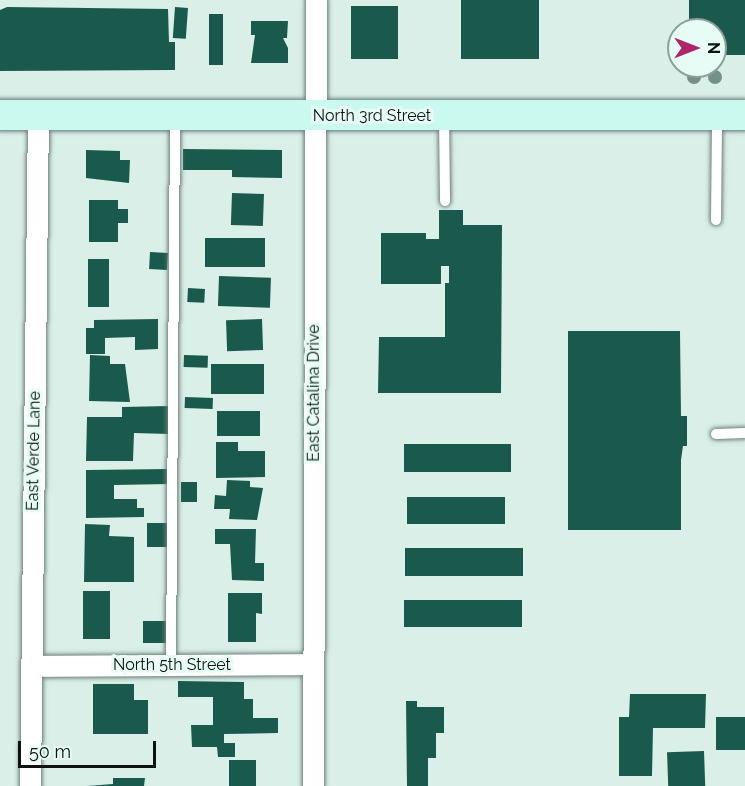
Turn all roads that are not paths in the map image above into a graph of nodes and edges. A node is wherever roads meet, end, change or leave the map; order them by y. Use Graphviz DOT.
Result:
graph roads {
  1 [pos="316,0"];
  2 [pos="0,115"];
  3 [pos="38,115"];
  4 [pos="731,115"];
  5 [pos="175,116"];
  6 [pos="315,116"];
  7 [pos="444,116"];
  8 [pos="445,201"];
  9 [pos="716,220"];
  10 [pos="745,433"];
  11 [pos="716,434"];
  12 [pos="313,664"];
  13 [pos="171,665"];
  14 [pos="31,666"];
  15 [pos="30,786"];
  16 [pos="313,786"];
  1 -- 6 [label="street, East Catalina Drive"];
  2 -- 3 [label="street, North 3rd Street"];
  3 -- 5 [label="street, North 3rd Street"];
  3 -- 14 [label="street, East Verde Lane"];
  4 -- 7 [label="street, North 3rd Street"];
  4 -- 9 [label="lane"];
  5 -- 6 [label="street, North 3rd Street"];
  5 -- 13 [label="lane"];
  6 -- 7 [label="street, North 3rd Street"];
  6 -- 12 [label="street, East Catalina Drive"];
  7 -- 8 [label="lane"];
  10 -- 11 [label="lane"];
  12 -- 13 [label="street, North 5th Street"];
  12 -- 16 [label="street, East Catalina Drive"];
  13 -- 14 [label="street, North 5th Street"];
  14 -- 15 [label="street, East Verde Lane"];
}
